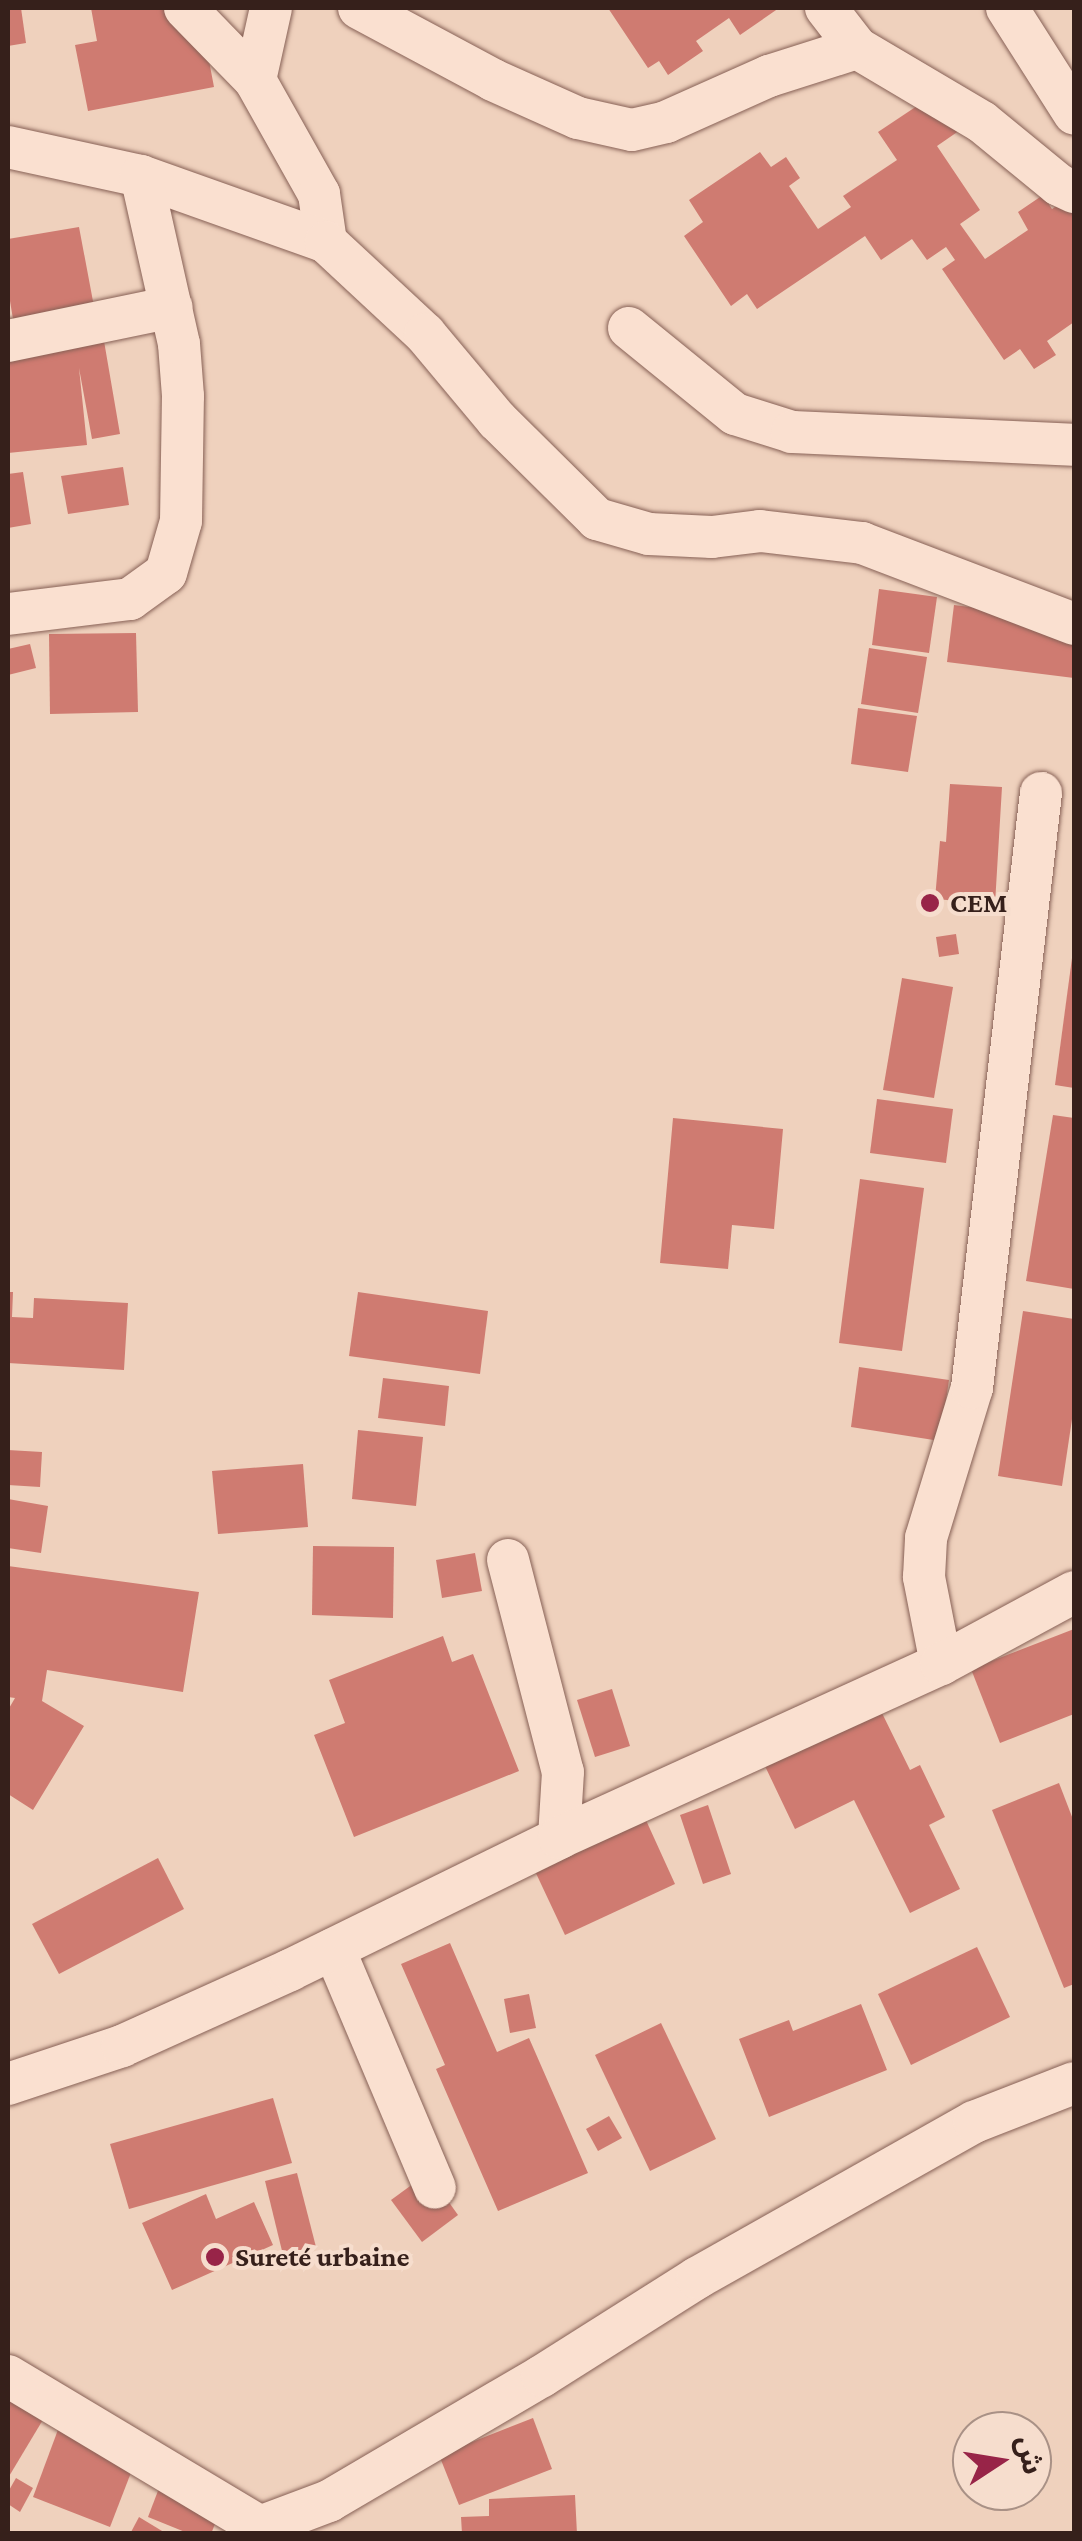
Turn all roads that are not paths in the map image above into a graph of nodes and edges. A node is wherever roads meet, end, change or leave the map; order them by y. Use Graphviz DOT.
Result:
graph roads {
  1 [pos="185,8"];
  2 [pos="271,8"];
  3 [pos="359,8"];
  4 [pos="826,8"];
  5 [pos="1007,8"];
  6 [pos="857,48"];
  7 [pos="254,80"];
  8 [pos="1074,112"];
  9 [pos="8,148"];
  10 [pos="142,176"];
  11 [pos="1074,192"];
  12 [pos="326,242"];
  13 [pos="172,307"];
  14 [pos="630,328"];
  15 [pos="8,341"];
  16 [pos="1074,445"];
  17 [pos="8,614"];
  18 [pos="1074,624"];
  19 [pos="1040,793"];
  20 [pos="508,1560"];
  21 [pos="1074,1592"];
  22 [pos="941,1664"];
  23 [pos="560,1838"];
  24 [pos="334,1949"];
  25 [pos="1074,2083"];
  26 [pos="8,2084"];
  27 [pos="435,2188"];
  28 [pos="8,2376"];
  29 [pos="258,2530"];
  1 -- 7 [label="street"];
  2 -- 7 [label="street"];
  3 -- 6 [label="street"];
  4 -- 6 [label="street"];
  5 -- 8 [label="street"];
  6 -- 11 [label="street"];
  7 -- 12 [label="street"];
  9 -- 10 [label="street"];
  10 -- 12 [label="street"];
  10 -- 13 [label="street"];
  12 -- 18 [label="street"];
  13 -- 15 [label="street"];
  13 -- 17 [label="street"];
  14 -- 16 [label="street"];
  19 -- 22 [label="street"];
  20 -- 23 [label="street"];
  21 -- 22 [label="street"];
  22 -- 23 [label="street"];
  23 -- 24 [label="street"];
  24 -- 26 [label="street"];
  24 -- 27 [label="street"];
  25 -- 29 [label="street"];
  28 -- 29 [label="street"];
}
